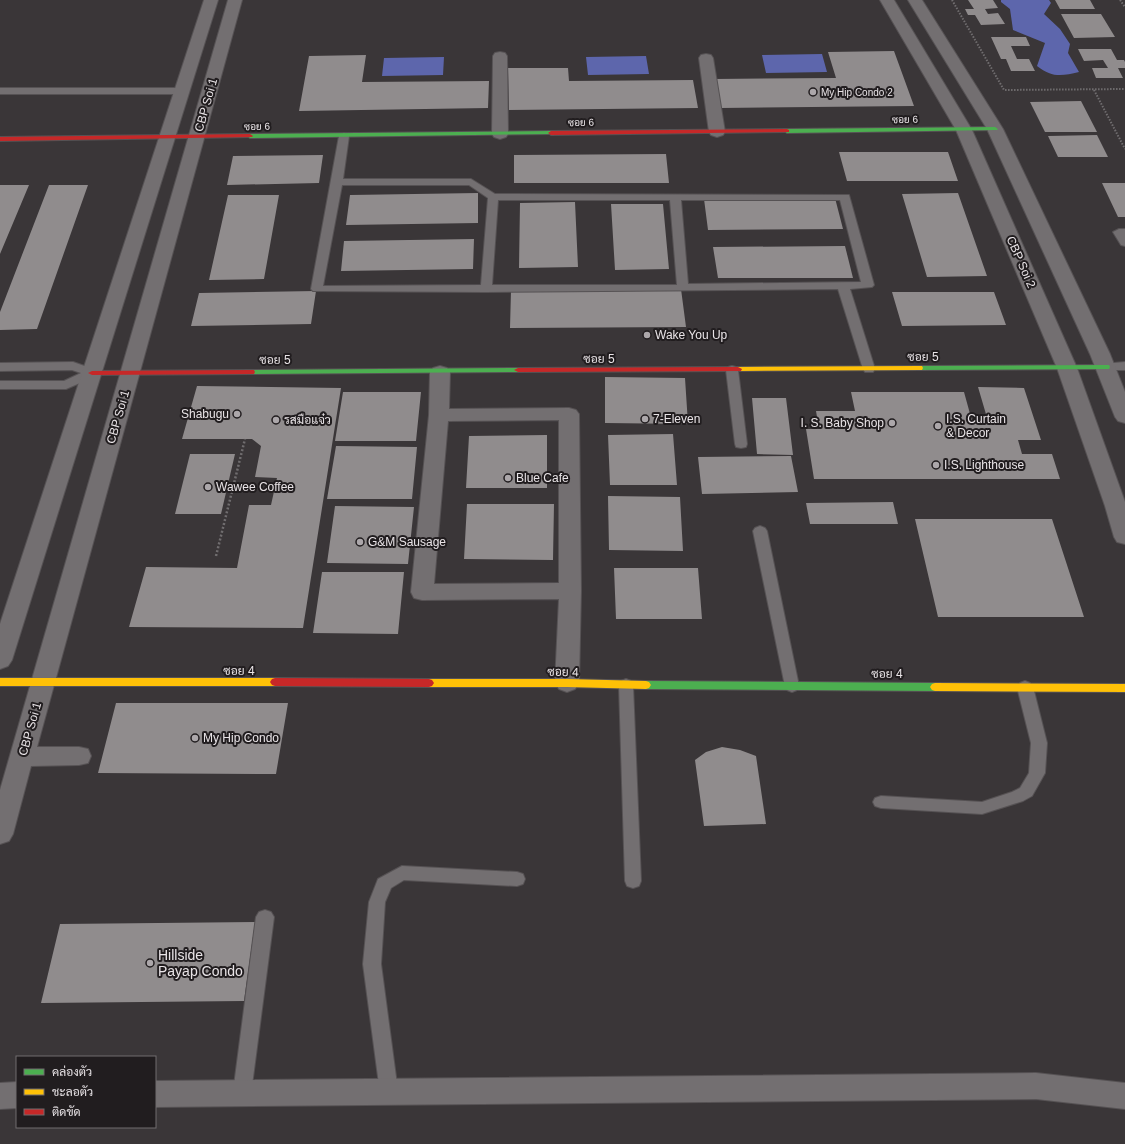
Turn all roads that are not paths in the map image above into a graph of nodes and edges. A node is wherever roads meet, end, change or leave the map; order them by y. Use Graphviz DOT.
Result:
graph roads {
  1 [pos="211,0"];
  2 [pos="235,0"];
  3 [pos="887,0"];
  4 [pos="915,0"];
  5 [pos="500,56"];
  6 [pos="706,58"];
  7 [pos="182,90"];
  8 [pos="0,91"];
  9 [pos="964,130"];
  10 [pos="995,130"];
  11 [pos="717,132"];
  12 [pos="500,134"];
  13 [pos="344,136"];
  14 [pos="197,137"];
  15 [pos="167,138"];
  16 [pos="0,139"];
  17 [pos="337,182"];
  18 [pos="493,197"];
  19 [pos="675,197"];
  20 [pos="1125,232"];
  21 [pos="1125,243"];
  22 [pos="843,286"];
  23 [pos="683,288"];
  24 [pos="486,289"];
  25 [pos="1125,366"];
  26 [pos="0,367"];
  27 [pos="1106,367"];
  28 [pos="1067,368"];
  29 [pos="869,369"];
  30 [pos="732,370"];
  31 [pos="440,372"];
  32 [pos="92,373"];
  33 [pos="130,373"];
  34 [pos="0,385"];
  35 [pos="439,416"];
  36 [pos="1125,416"];
  37 [pos="741,444"];
  38 [pos="760,531"];
  39 [pos="1125,537"];
  40 [pos="570,591"];
  41 [pos="0,660"];
  42 [pos="43,681"];
  43 [pos="0,682"];
  44 [pos="567,684"];
  45 [pos="626,685"];
  46 [pos="792,686"];
  47 [pos="1025,687"];
  48 [pos="1125,688"];
  49 [pos="79,756"];
  50 [pos="22,757"];
  51 [pos="881,802"];
  52 [pos="0,834"];
  53 [pos="517,879"];
  54 [pos="633,881"];
  55 [pos="265,917"];
  56 [pos="389,1092"];
  57 [pos="242,1093"];
  58 [pos="156,1094"];
  59 [pos="16,1095"];
  60 [pos="0,1096"];
  61 [pos="1125,1096"];
  1 -- 7 [label="street"];
  2 -- 14 [label="street, CBP Soi 1"];
  3 -- 9 [label="street, CBP Soi 2"];
  4 -- 10 [label="street"];
  5 -- 12 [label="street"];
  6 -- 11 [label="street"];
  7 -- 8 [label="lane"];
  7 -- 15 [label="street"];
  9 -- 10 [label="street, ซอย 6"];
  9 -- 11 [label="street, ซอย 6"];
  9 -- 28 [label="street, CBP Soi 2"];
  10 -- 27 [label="street"];
  11 -- 12 [label="street, ซอย 6"];
  12 -- 13 [label="street, ซอย 6"];
  13 -- 14 [label="street, ซอย 6"];
  13 -- 17 [label="lane"];
  14 -- 15 [label="street, ซอย 6"];
  14 -- 33 [label="street, CBP Soi 1"];
  15 -- 16 [label="street, ซอย 6"];
  15 -- 32 [label="street"];
  17 -- 18 [label="lane"];
  17 -- 24 [label="lane"];
  18 -- 19 [label="lane"];
  18 -- 24 [label="lane"];
  19 -- 22 [label="lane"];
  19 -- 23 [label="lane"];
  20 -- 21 [label="lane"];
  22 -- 23 [label="lane"];
  22 -- 29 [label="lane"];
  23 -- 24 [label="lane"];
  25 -- 27 [label="lane"];
  26 -- 32 [label="lane"];
  27 -- 28 [label="street, ซอย 5"];
  27 -- 36 [label="street"];
  28 -- 29 [label="street, ซอย 5"];
  28 -- 39 [label="street, CBP Soi 2"];
  29 -- 30 [label="street, ซอย 5"];
  30 -- 31 [label="street, ซอย 5"];
  30 -- 37 [label="lane"];
  31 -- 33 [label="street, ซอย 5"];
  31 -- 35 [label="street"];
  32 -- 33 [label="street, ซอย 5"];
  32 -- 34 [label="lane"];
  32 -- 41 [label="street"];
  33 -- 42 [label="street, CBP Soi 1"];
  35 -- 40 [label="street"];
  35 -- 40 [label="street"];
  38 -- 46 [label="lane"];
  40 -- 44 [label="street"];
  42 -- 43 [label="street, ซอย 4"];
  42 -- 44 [label="street, ซอย 4"];
  42 -- 50 [label="street, CBP Soi 1"];
  44 -- 45 [label="street, ซอย 4"];
  45 -- 46 [label="street, ซอย 4"];
  45 -- 54 [label="lane"];
  46 -- 47 [label="street, ซอย 4"];
  47 -- 48 [label="street, ซอย 4"];
  47 -- 51 [label="lane"];
  49 -- 50 [label="street"];
  50 -- 52 [label="street, CBP Soi 1"];
  53 -- 56 [label="lane"];
  55 -- 57 [label="lane"];
  56 -- 57 [label="street"];
  56 -- 61 [label="street"];
  57 -- 58 [label="street"];
  59 -- 60 [label="street"];
}
